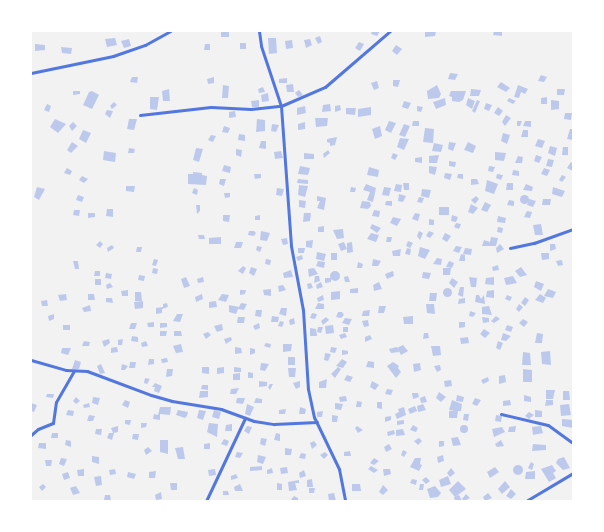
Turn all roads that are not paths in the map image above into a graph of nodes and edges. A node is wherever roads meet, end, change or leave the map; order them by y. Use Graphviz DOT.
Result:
graph roads {
  1 [pos="170,31"];
  2 [pos="259,31"];
  3 [pos="390,31"];
  4 [pos="31,73"];
  5 [pos="281,106"];
  6 [pos="140,114"];
  7 [pos="573,229"];
  8 [pos="510,248"];
  9 [pos="31,360"];
  10 [pos="74,371"];
  11 [pos="501,414"];
  12 [pos="245,418"];
  13 [pos="317,422"];
  14 [pos="31,435"];
  15 [pos="573,443"];
  16 [pos="573,473"];
  17 [pos="206,501"];
  18 [pos="345,501"];
  19 [pos="526,501"];
  1 -- 4 [label="street"];
  2 -- 5 [label="street"];
  3 -- 5 [label="street"];
  5 -- 6 [label="street"];
  5 -- 13 [label="street"];
  7 -- 8 [label="street"];
  9 -- 10 [label="street"];
  10 -- 12 [label="street"];
  10 -- 14 [label="street"];
  11 -- 15 [label="street"];
  12 -- 13 [label="street"];
  12 -- 17 [label="street"];
  13 -- 18 [label="street"];
  16 -- 19 [label="street"];
}
